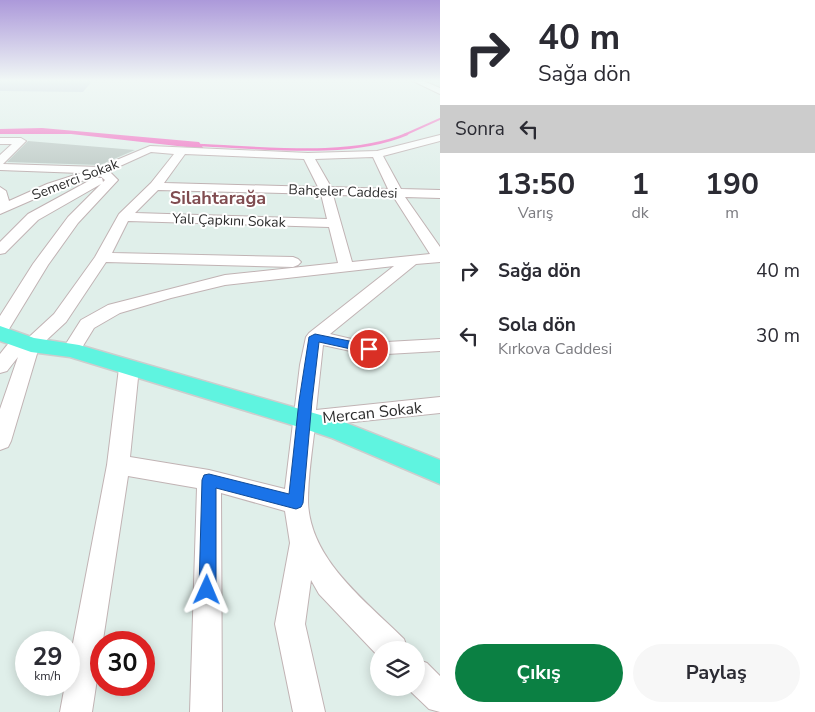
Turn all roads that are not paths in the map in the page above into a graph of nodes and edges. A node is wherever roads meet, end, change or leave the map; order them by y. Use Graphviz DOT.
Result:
graph roads {
  1 [pos="436,139"];
  2 [pos="0,141"];
  3 [pos="181,152"];
  4 [pos="440,152"];
  5 [pos="377,154"];
  6 [pos="308,156"];
  7 [pos="0,162"];
  8 [pos="0,167"];
  9 [pos="104,173"];
  10 [pos="155,186"];
  11 [pos="326,190"];
  12 [pos="0,191"];
  13 [pos="396,192"];
  14 [pos="440,194"];
  15 [pos="2,209"];
  16 [pos="124,217"];
  17 [pos="334,223"];
  18 [pos="0,250"];
  19 [pos="102,256"];
  20 [pos="440,257"];
  21 [pos="412,260"];
  22 [pos="345,262"];
  23 [pos="374,265"];
  24 [pos="13,337"];
  25 [pos="315,337"];
  26 [pos="440,346"];
  27 [pos="71,350"];
  28 [pos="0,366"];
  29 [pos="128,368"];
  30 [pos="440,405"];
  31 [pos="304,419"];
  32 [pos="0,441"];
  33 [pos="118,465"];
  34 [pos="440,472"];
  35 [pos="209,480"];
  36 [pos="296,503"];
  37 [pos="303,543"];
  38 [pos="384,641"];
  39 [pos="425,683"];
  40 [pos="440,698"];
  41 [pos="76,712"];
  42 [pos="206,712"];
  43 [pos="309,712"];
  1 -- 4 [label="street"];
  1 -- 5 [label="street"];
  2 -- 7 [label="street"];
  3 -- 6 [label="street"];
  3 -- 9 [label="street, Semerci Sokak"];
  3 -- 10 [label="street"];
  5 -- 6 [label="street"];
  5 -- 13 [label="street"];
  6 -- 11 [label="street"];
  8 -- 9 [label="street"];
  9 -- 15 [label="street, Semerci Sokak"];
  9 -- 18 [label="street"];
  9 -- 24 [label="street"];
  10 -- 11 [label="street, Bahçeler Caddesi"];
  10 -- 16 [label="street"];
  11 -- 13 [label="street, Bahçeler Caddesi"];
  11 -- 17 [label="street"];
  12 -- 15 [label="street"];
  13 -- 14 [label="street, Bahçeler Caddesi"];
  13 -- 20 [label="street"];
  16 -- 17 [label="street, Yalı Çapkını Sokak"];
  16 -- 19 [label="street"];
  17 -- 22 [label="street"];
  19 -- 22 [label="street"];
  19 -- 24 [label="street"];
  20 -- 21 [label="street"];
  21 -- 23 [label="street"];
  21 -- 25 [label="street"];
  22 -- 23 [label="street"];
  23 -- 27 [label="street"];
  24 -- 27 [label="main road"];
  24 -- 28 [label="street"];
  24 -- 32 [label="street"];
  25 -- 26 [label="street"];
  25 -- 31 [label="street"];
  27 -- 29 [label="main road"];
  29 -- 31 [label="main road"];
  29 -- 33 [label="street"];
  30 -- 31 [label="street, Mercan Sokak"];
  31 -- 34 [label="main road"];
  31 -- 36 [label="street"];
  33 -- 35 [label="street"];
  33 -- 41 [label="street"];
  35 -- 36 [label="street"];
  35 -- 42 [label="street"];
  36 -- 37 [label="street"];
  37 -- 38 [label="street"];
  37 -- 43 [label="street"];
  39 -- 40 [label="street"];
}
